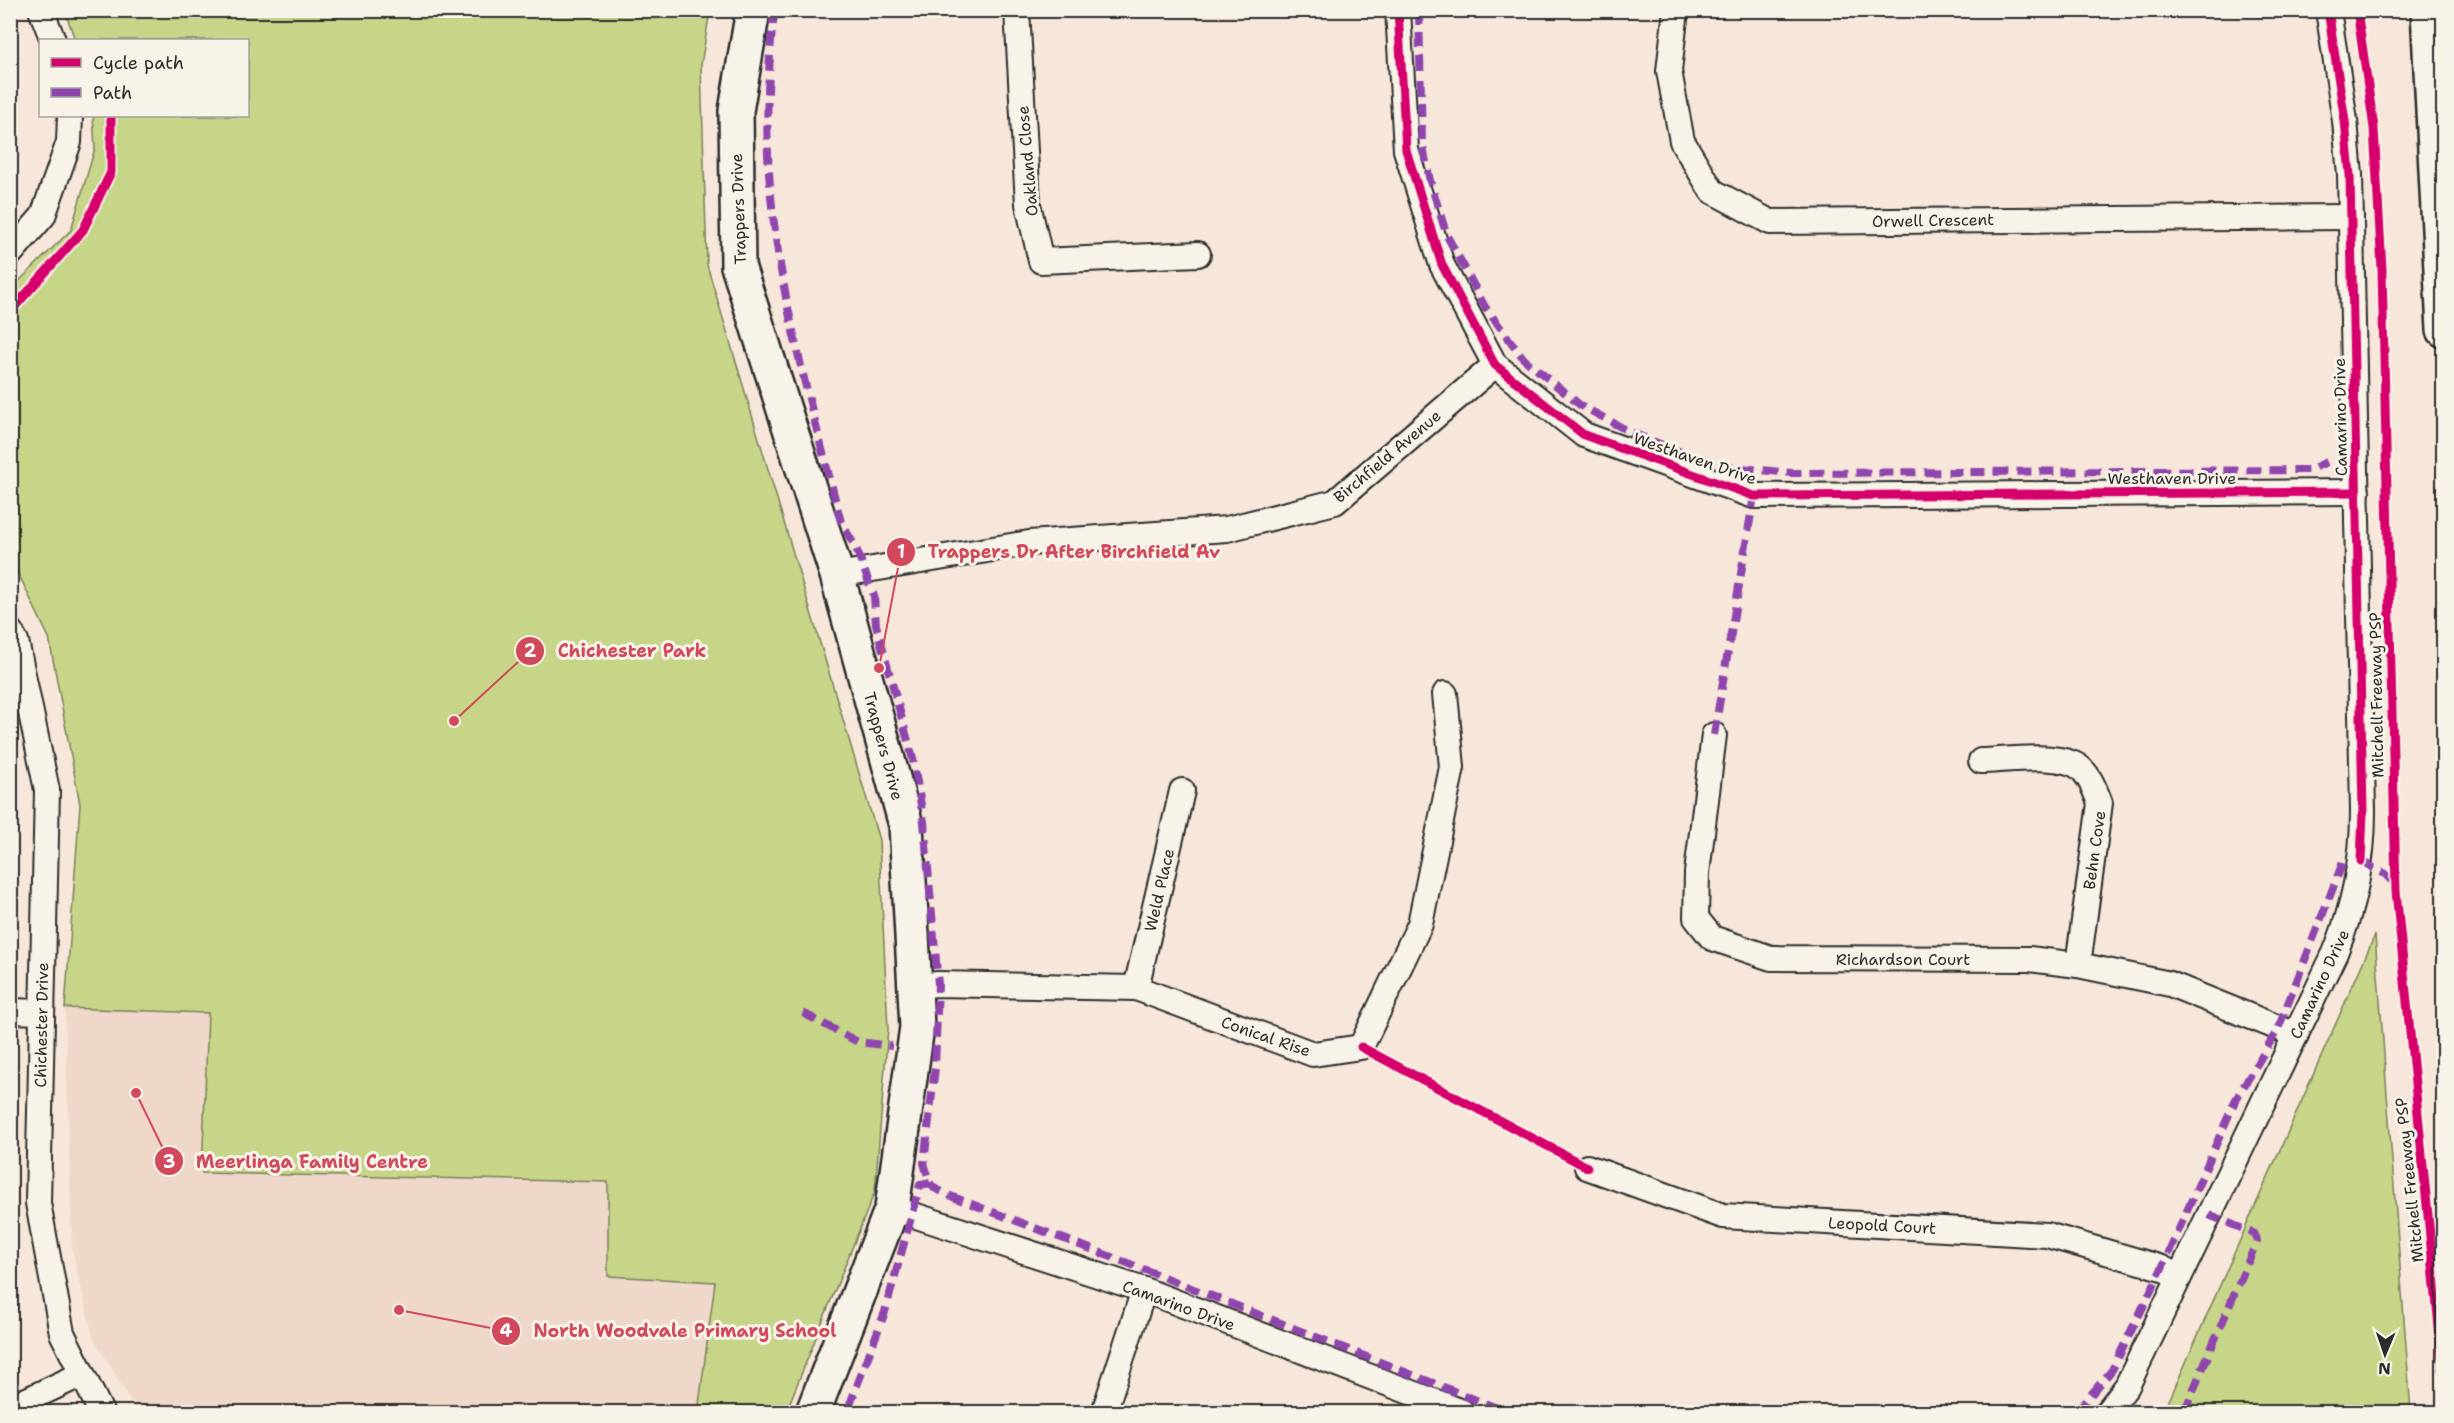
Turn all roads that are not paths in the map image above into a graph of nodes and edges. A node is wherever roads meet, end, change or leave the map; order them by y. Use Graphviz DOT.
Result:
graph roads {
  1 [pos="41,10"];
  2 [pos="753,10"];
  3 [pos="1017,10"];
  4 [pos="1398,10"];
  5 [pos="1676,10"];
  6 [pos="2328,10"];
  7 [pos="2428,10"];
  8 [pos="53,39"];
  9 [pos="70,117"];
  10 [pos="2351,217"];
  11 [pos="10,254"];
  12 [pos="1198,254"];
  13 [pos="2444,330"];
  14 [pos="1495,365"];
  15 [pos="2356,492"];
  16 [pos="837,575"];
  17 [pos="10,631"];
  18 [pos="1445,694"];
  19 [pos="1714,735"];
  20 [pos="1981,761"];
  21 [pos="1182,791"];
  22 [pos="2078,965"];
  23 [pos="915,986"];
  24 [pos="1136,988"];
  25 [pos="10,1011"];
  26 [pos="41,1012"];
  27 [pos="2296,1035"];
  28 [pos="1587,1167"];
  29 [pos="892,1208"];
  30 [pos="2179,1277"];
  31 [pos="1144,1290"];
  32 [pos="82,1374"];
  33 [pos="10,1408"];
  34 [pos="101,1413"];
  35 [pos="813,1413"];
  36 [pos="1104,1413"];
  37 [pos="1462,1413"];
  38 [pos="2107,1413"];
  1 -- 8 [label="street"];
  2 -- 16 [label="main road, Trappers Drive"];
  3 -- 12 [label="street, Oakland Close"];
  4 -- 14 [label="street, Westhaven Drive"];
  5 -- 10 [label="street, Orwell Crescent"];
  6 -- 10 [label="street, Camarino Drive"];
  7 -- 13 [label="main road"];
  9 -- 11 [label="street"];
  10 -- 15 [label="street, Camarino Drive"];
  14 -- 15 [label="street, Westhaven Drive"];
  14 -- 16 [label="street, Birchfield Avenue"];
  15 -- 27 [label="street, Camarino Drive"];
  16 -- 23 [label="main road, Trappers Drive"];
  17 -- 26 [label="street, Chichester Drive"];
  18 -- 24 [label="street, Conical Rise"];
  19 -- 22 [label="street, Richardson Court"];
  20 -- 22 [label="street, Behn Cove"];
  21 -- 24 [label="street, Weld Place"];
  22 -- 27 [label="street, Richardson Court"];
  23 -- 24 [label="street, Conical Rise"];
  23 -- 29 [label="main road, Trappers Drive"];
  25 -- 26 [label="street"];
  26 -- 32 [label="street, Chichester Drive"];
  27 -- 30 [label="street, Camarino Drive"];
  28 -- 30 [label="street, Leopold Court"];
  29 -- 31 [label="street, Camarino Drive"];
  29 -- 35 [label="main road, Trappers Drive"];
  30 -- 38 [label="street, Camarino Drive"];
  31 -- 36 [label="street"];
  31 -- 37 [label="street, Camarino Drive"];
  32 -- 33 [label="street"];
  32 -- 34 [label="street, Chichester Drive"];
}
